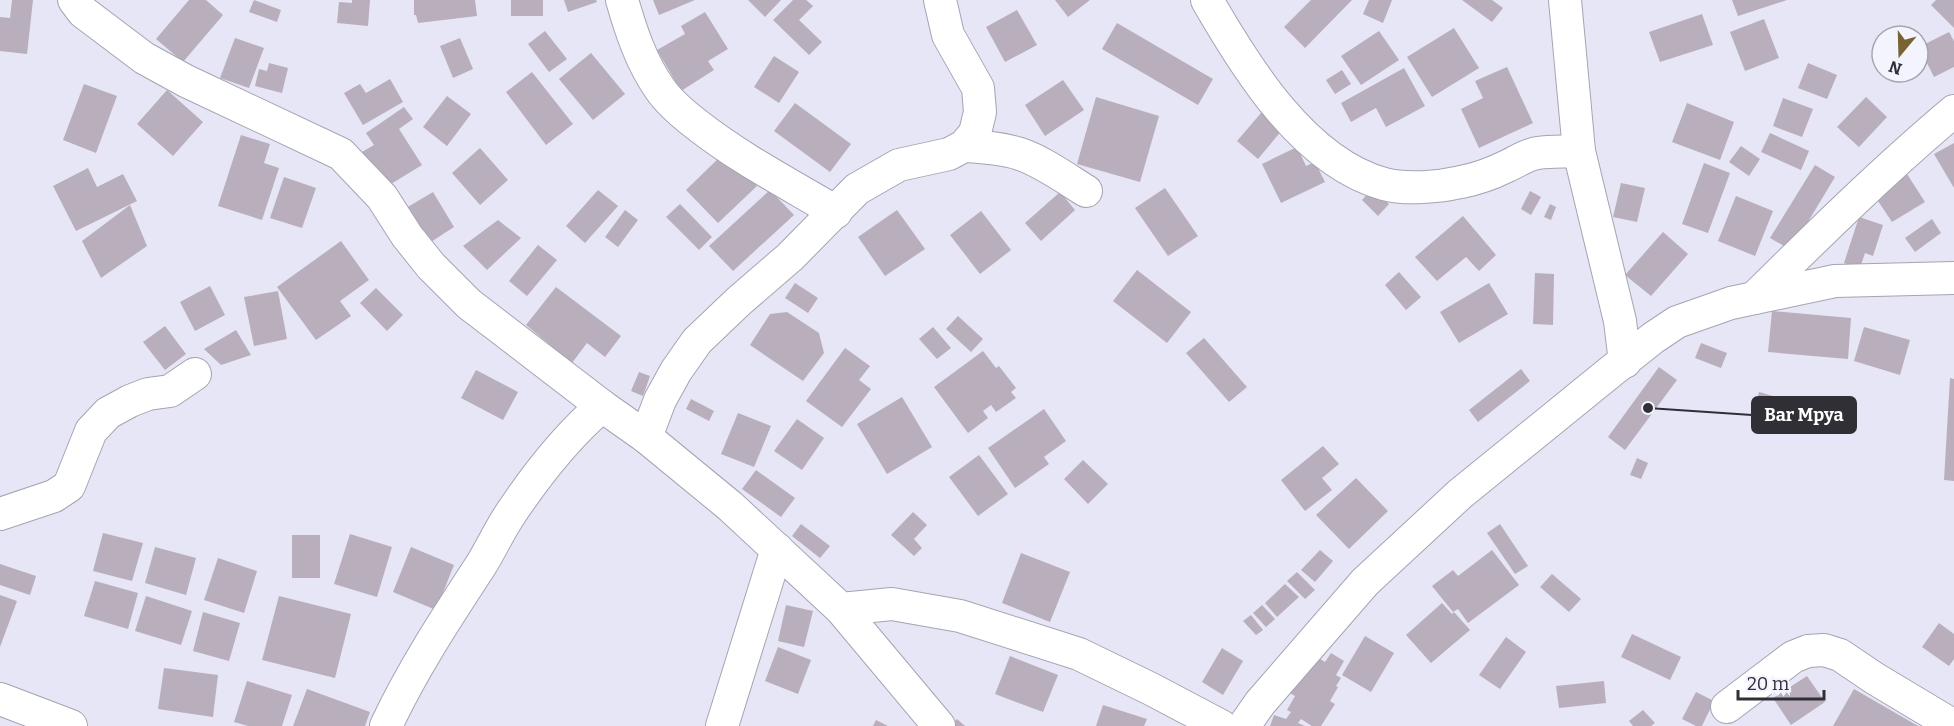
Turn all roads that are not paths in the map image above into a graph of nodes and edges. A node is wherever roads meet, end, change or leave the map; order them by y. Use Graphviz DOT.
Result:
graph roads {
  1 [pos="622,0"];
  2 [pos="940,0"];
  3 [pos="1207,0"];
  4 [pos="1565,0"];
  5 [pos="83,4"];
  6 [pos="1954,111"];
  7 [pos="964,146"];
  8 [pos="1579,152"];
  9 [pos="1086,191"];
  10 [pos="836,212"];
  11 [pos="1954,278"];
  12 [pos="1754,298"];
  13 [pos="1625,362"];
  14 [pos="195,374"];
  15 [pos="602,406"];
  16 [pos="646,437"];
  17 [pos="0,514"];
  18 [pos="777,549"];
  19 [pos="841,609"];
  20 [pos="0,699"];
  21 [pos="1727,707"];
  22 [pos="71,726"];
  23 [pos="386,726"];
  24 [pos="722,726"];
  25 [pos="939,726"];
  26 [pos="1221,726"];
  27 [pos="1244,726"];
  28 [pos="1954,726"];
  1 -- 10 [label="street"];
  2 -- 7 [label="street"];
  3 -- 8 [label="street"];
  4 -- 8 [label="street"];
  5 -- 15 [label="street"];
  6 -- 12 [label="street"];
  7 -- 9 [label="street"];
  7 -- 10 [label="street"];
  8 -- 13 [label="street"];
  10 -- 16 [label="street"];
  11 -- 12 [label="street"];
  12 -- 13 [label="street"];
  13 -- 27 [label="street"];
  14 -- 17 [label="street"];
  15 -- 16 [label="street"];
  15 -- 23 [label="street"];
  16 -- 18 [label="street"];
  18 -- 19 [label="street"];
  18 -- 24 [label="street"];
  19 -- 25 [label="street"];
  19 -- 26 [label="street"];
  20 -- 22 [label="street"];
  21 -- 28 [label="street"];
}
